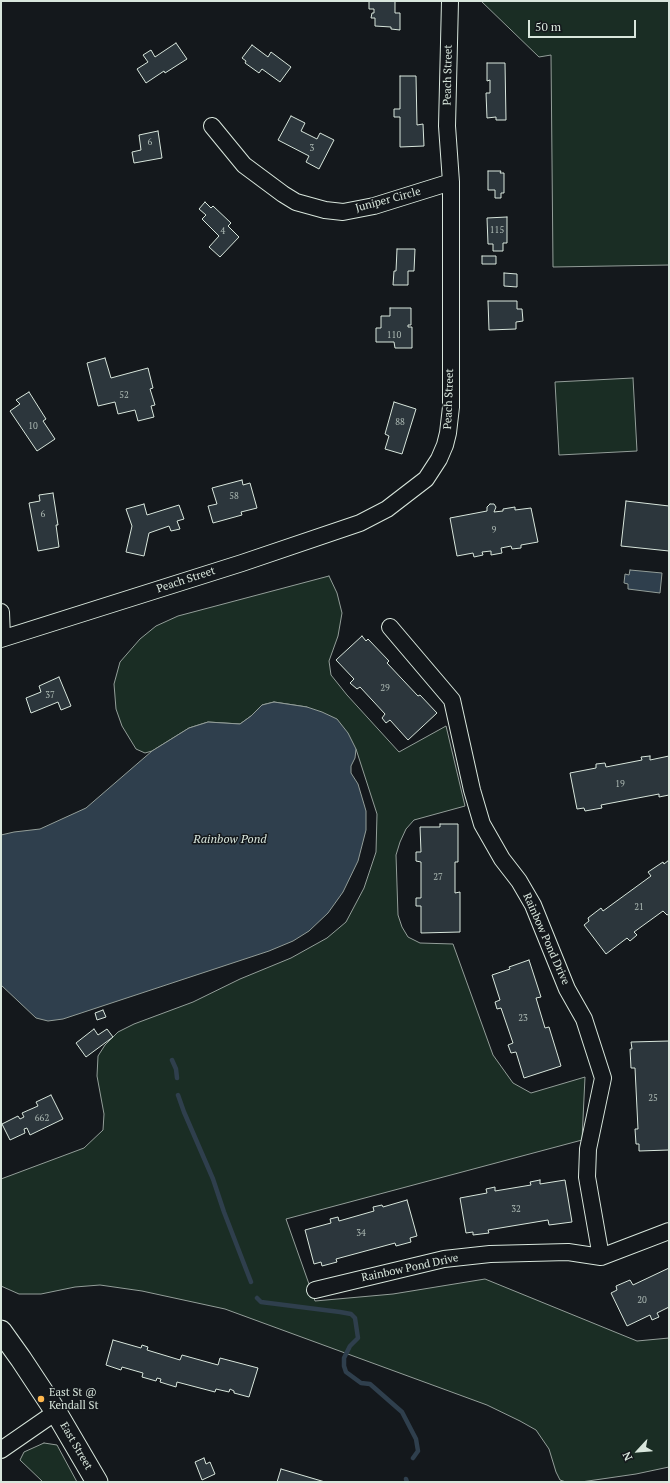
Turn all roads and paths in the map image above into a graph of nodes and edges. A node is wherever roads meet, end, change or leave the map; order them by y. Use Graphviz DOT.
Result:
graph roads {
  1 [pos="450,1"];
  2 [pos="212,126"];
  3 [pos="451,182"];
  4 [pos="1,612"];
  5 [pos="390,627"];
  6 [pos="2,638"];
  7 [pos="669,1231"];
  8 [pos="601,1257"];
  9 [pos="315,1290"];
  10 [pos="1,1331"];
  11 [pos="56,1412"];
  12 [pos="1,1450"];
  13 [pos="97,1482"];
  1 -- 3 [label="street, Peach Street"];
  2 -- 3 [label="street, Juniper Circle"];
  3 -- 6 [label="street, Peach Street"];
  4 -- 6 [label="street"];
  5 -- 8 [label="street, Rainbow Pond Drive"];
  7 -- 8 [label="street, Rainbow Pond Drive"];
  8 -- 9 [label="street, Rainbow Pond Drive"];
  10 -- 11 [label="main road, East Street"];
  11 -- 12 [label="street"];
  11 -- 13 [label="main road, East Street"];
}
